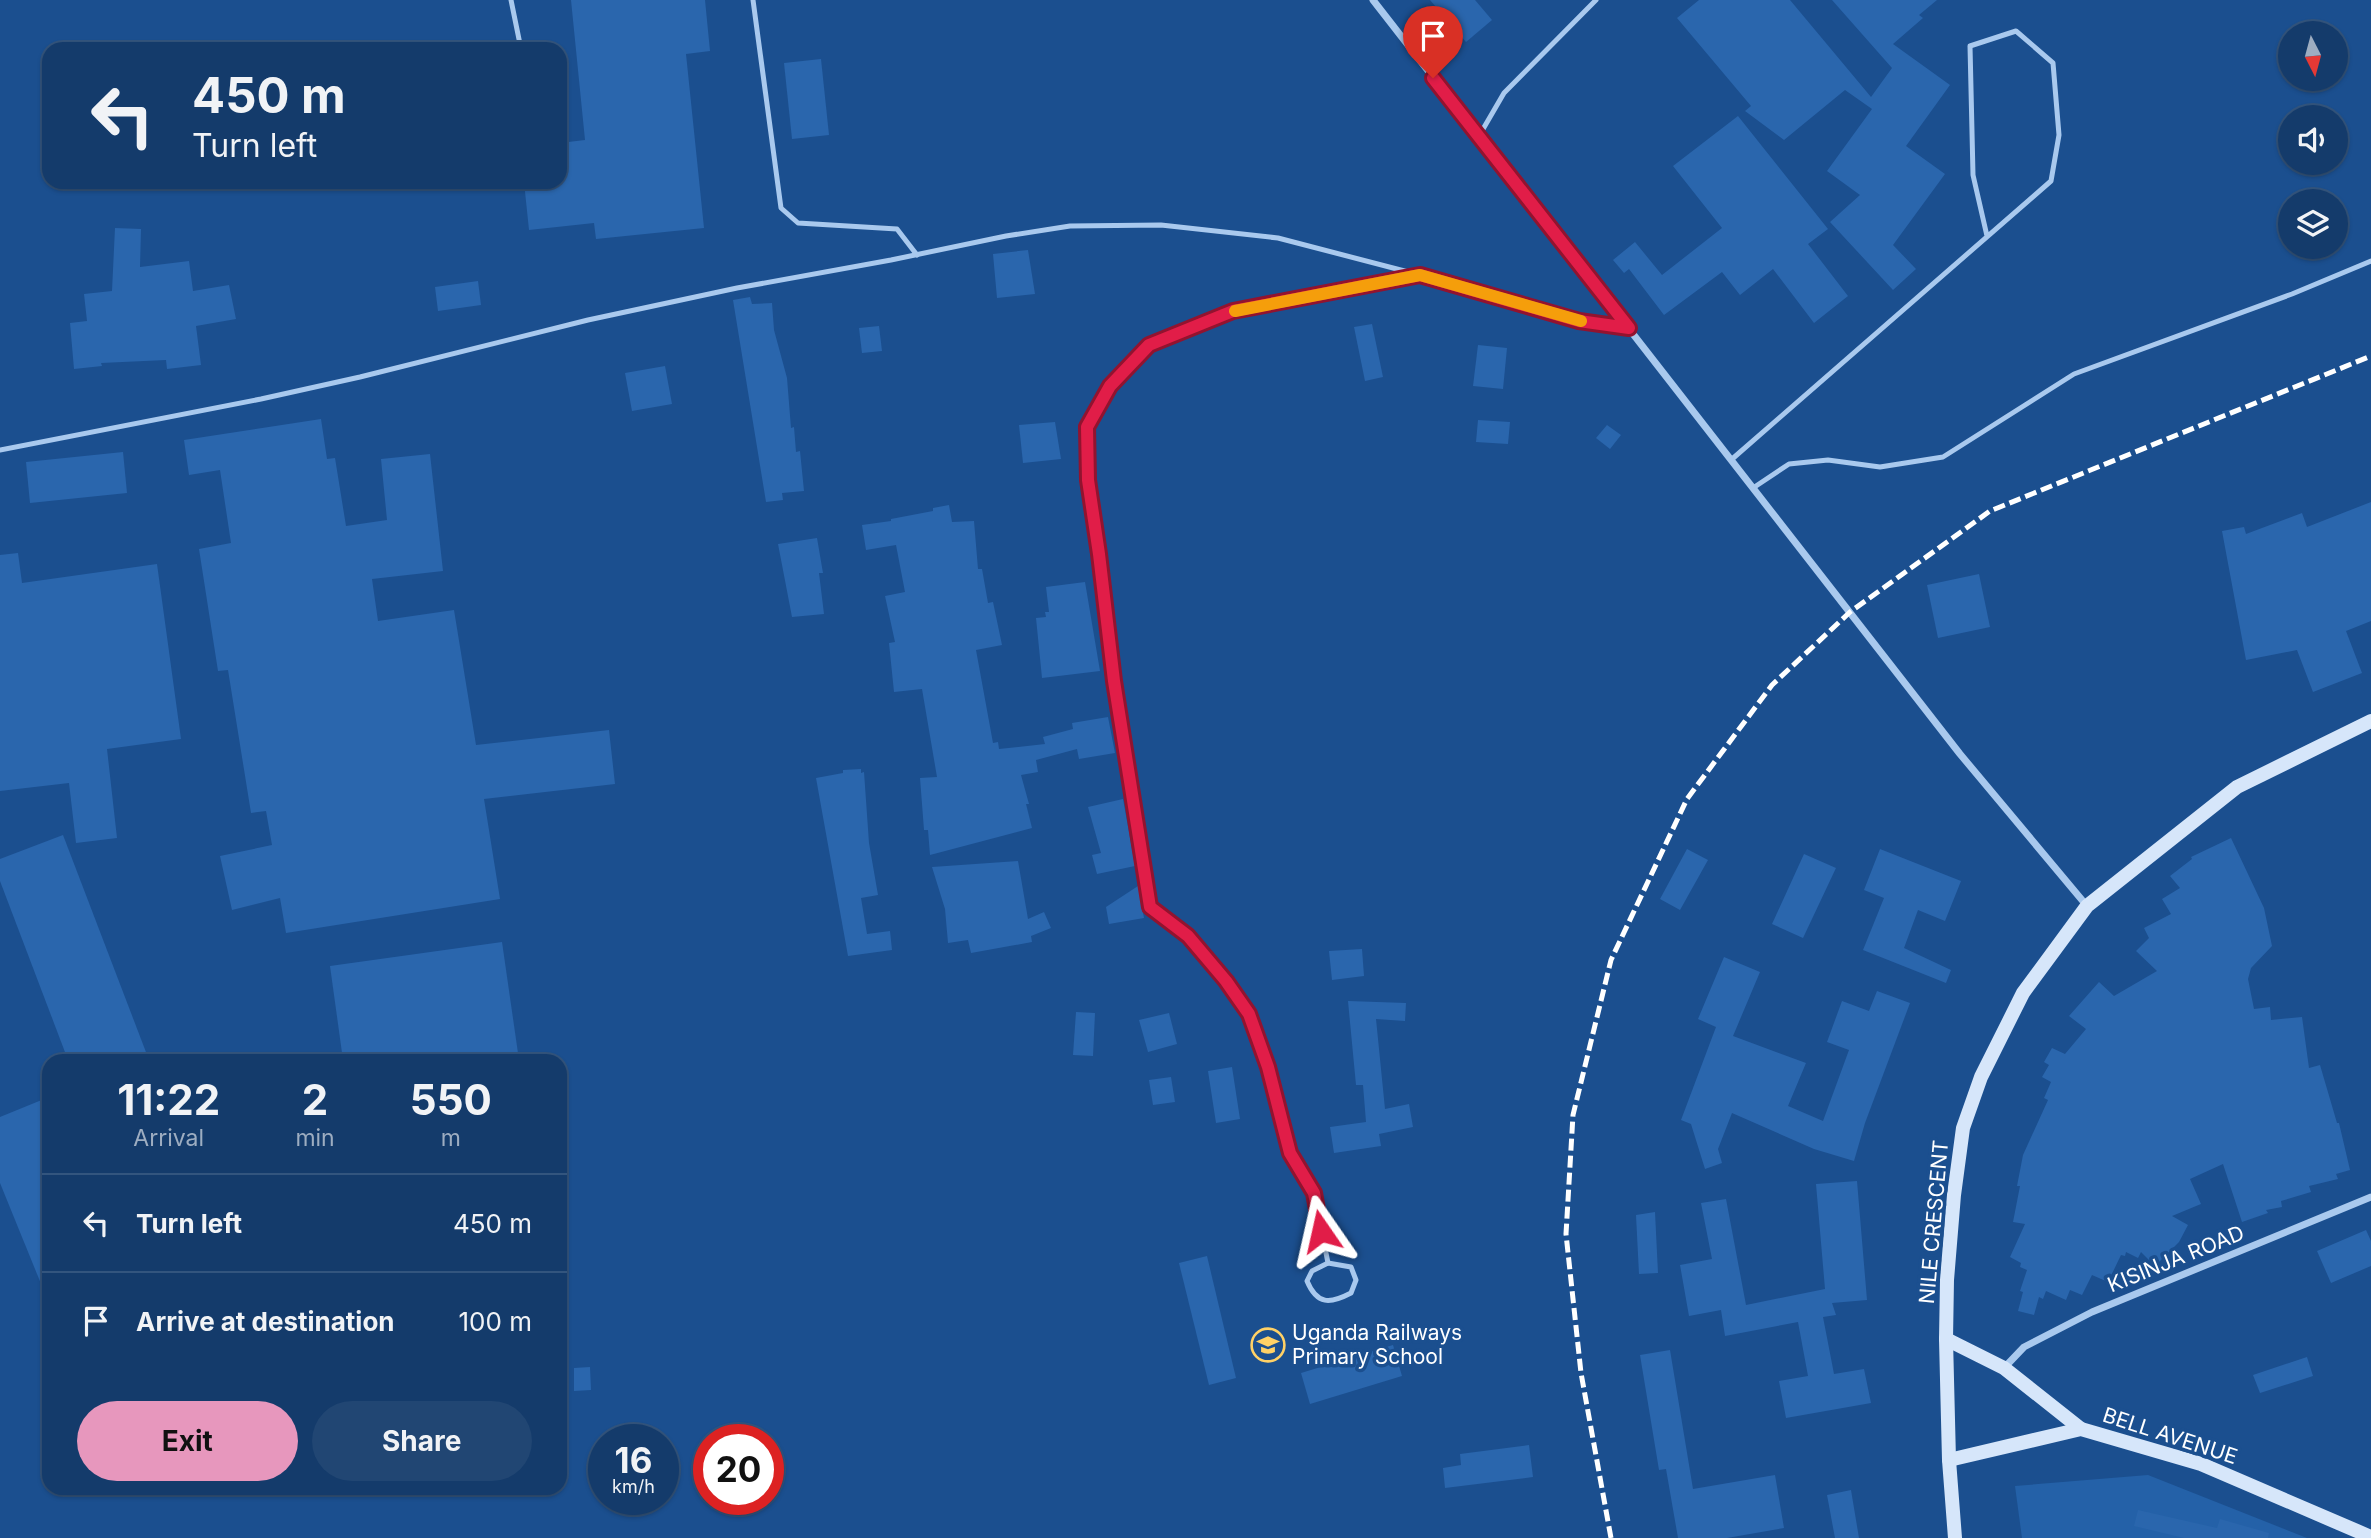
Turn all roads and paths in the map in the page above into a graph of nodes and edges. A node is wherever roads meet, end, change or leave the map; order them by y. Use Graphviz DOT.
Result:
graph roads {
  1 [pos="511,0"];
  2 [pos="754,0"];
  3 [pos="1373,0"];
  4 [pos="1596,0"];
  5 [pos="520,42"];
  6 [pos="1479,136"];
  7 [pos="1987,236"];
  8 [pos="917,255"];
  9 [pos="2371,261"];
  10 [pos="1420,275"];
  11 [pos="1629,328"];
  12 [pos="0,450"];
  13 [pos="1731,460"];
  14 [pos="1753,488"];
  15 [pos="2371,721"];
  16 [pos="2087,906"];
  17 [pos="2371,1197"];
  18 [pos="1328,1263"];
  19 [pos="1946,1339"];
  20 [pos="2004,1368"];
  21 [pos="2081,1429"];
  22 [pos="1949,1460"];
  23 [pos="2371,1536"];
  24 [pos="1955,1538"];
  1 -- 5 [label="lane"];
  2 -- 8 [label="lane"];
  3 -- 6 [label="street"];
  4 -- 6 [label="lane"];
  6 -- 11 [label="street"];
  7 -- 7 [label="lane"];
  7 -- 13 [label="lane"];
  8 -- 10 [label="lane"];
  8 -- 12 [label="lane"];
  9 -- 14 [label="lane"];
  10 -- 11 [label="lane"];
  10 -- 18 [label="lane"];
  11 -- 13 [label="street"];
  13 -- 14 [label="street"];
  14 -- 16 [label="street"];
  15 -- 16 [label="street, NILE CRESCENT"];
  16 -- 19 [label="street, NILE CRESCENT"];
  17 -- 20 [label="street, KISINJA ROAD"];
  18 -- 18 [label="lane"];
  19 -- 20 [label="street"];
  19 -- 22 [label="street, NILE CRESCENT"];
  20 -- 21 [label="street"];
  21 -- 22 [label="street, BELL AVENUE"];
  21 -- 23 [label="street, BELL AVENUE"];
  22 -- 24 [label="street, NILE CRESCENT"];
}
